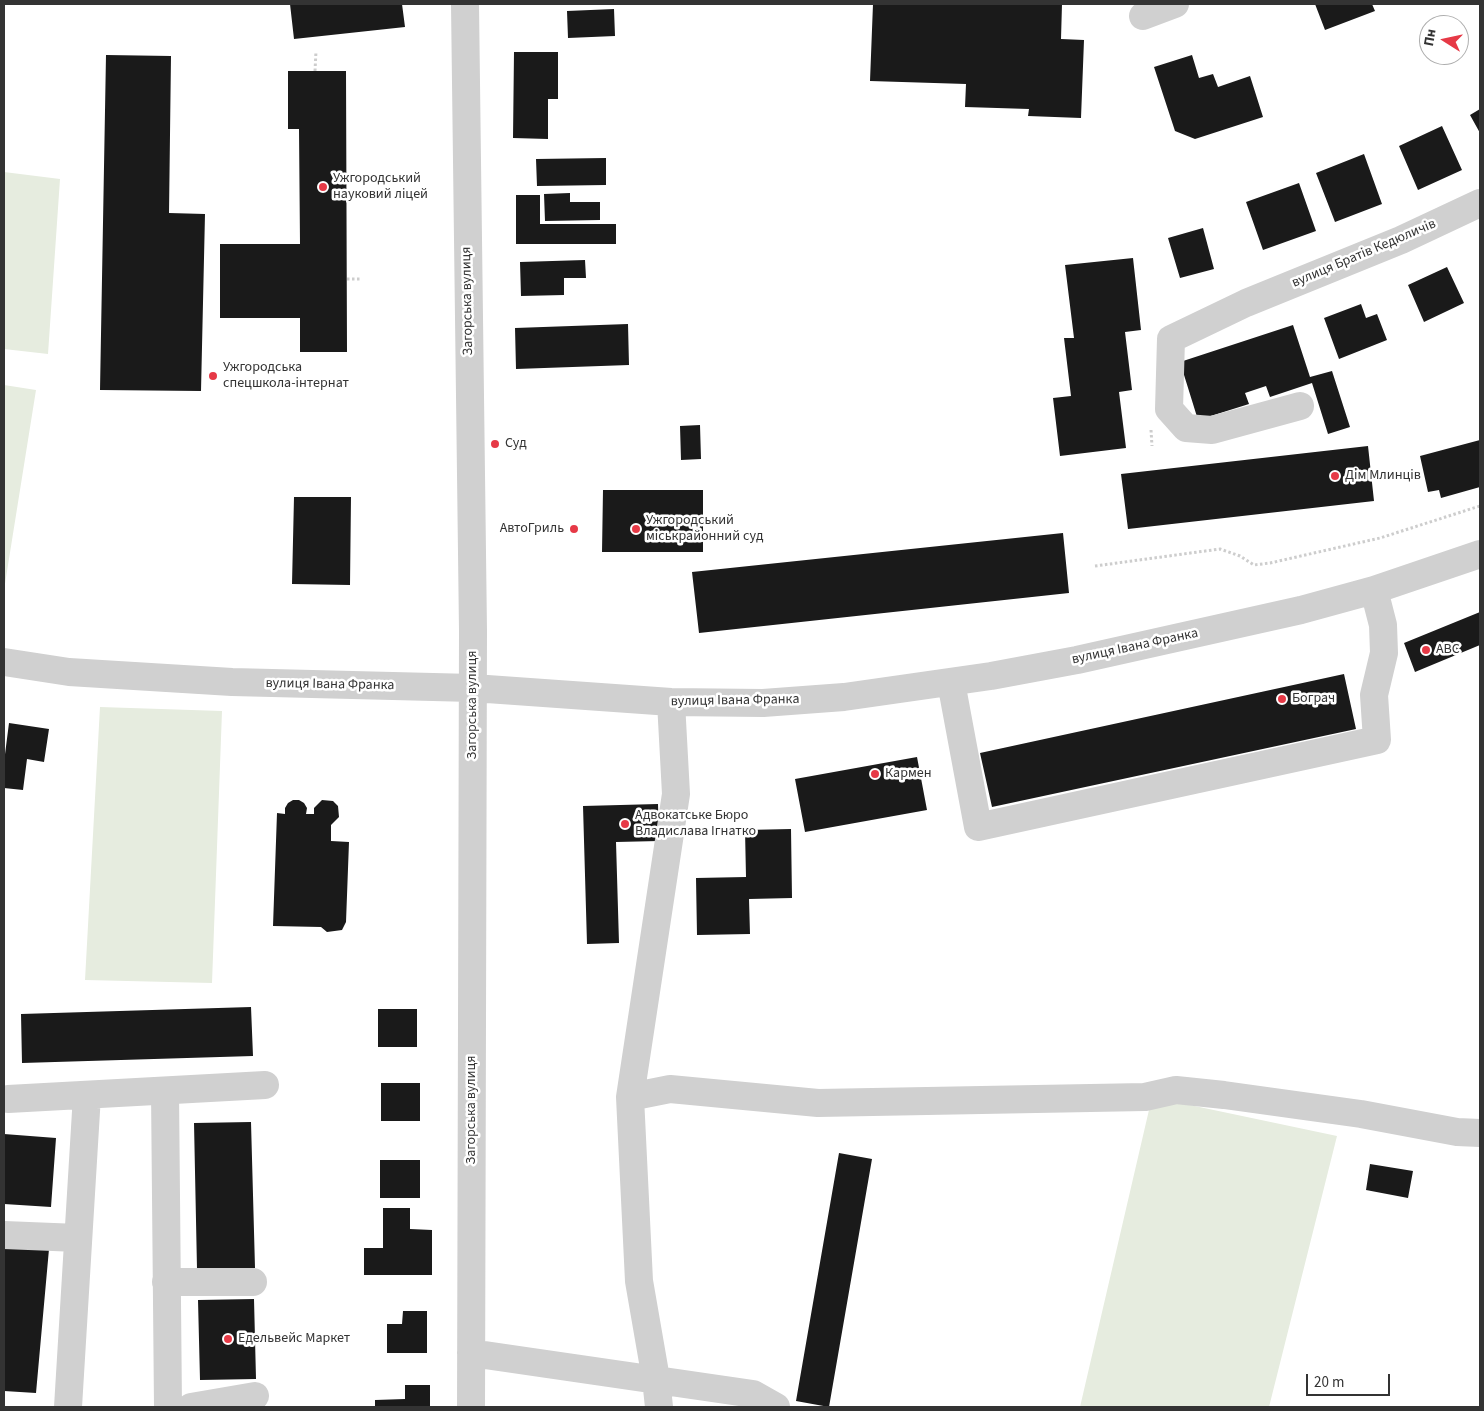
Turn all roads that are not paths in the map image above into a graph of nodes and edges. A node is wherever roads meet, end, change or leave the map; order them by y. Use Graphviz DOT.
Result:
graph roads {
  1 [pos="465,4"];
  2 [pos="1176,4"];
  3 [pos="1143,16"];
  4 [pos="1480,204"];
  5 [pos="1300,406"];
  6 [pos="1480,554"];
  7 [pos="1374,590"];
  8 [pos="4,662"];
  9 [pos="951,682"];
  10 [pos="473,688"];
  11 [pos="671,702"];
  12 [pos="265,1085"];
  13 [pos="165,1091"];
  14 [pos="87,1095"];
  15 [pos="630,1097"];
  16 [pos="8,1099"];
  17 [pos="1480,1133"];
  18 [pos="4,1235"];
  19 [pos="78,1238"];
  20 [pos="166,1282"];
  21 [pos="253,1282"];
  22 [pos="472,1353"];
  23 [pos="656,1379"];
  24 [pos="255,1396"];
  25 [pos="68,1407"];
  26 [pos="168,1407"];
  27 [pos="191,1407"];
  28 [pos="471,1407"];
  29 [pos="659,1407"];
  30 [pos="776,1407"];
  1 -- 10 [label="street, Загорська вулиця"];
  2 -- 3 [label="street"];
  4 -- 5 [label="street, вулиця Братів Кедюличів"];
  6 -- 7 [label="street, вулиця Івана Франка"];
  7 -- 9 [label="street, вулиця Івана Франка"];
  7 -- 9 [label="street"];
  8 -- 10 [label="street, вулиця Івана Франка"];
  9 -- 11 [label="street, вулиця Івана Франка"];
  10 -- 11 [label="street, вулиця Івана Франка"];
  10 -- 22 [label="street, Загорська вулиця"];
  11 -- 15 [label="street"];
  12 -- 13 [label="street"];
  13 -- 14 [label="street"];
  13 -- 20 [label="street"];
  14 -- 16 [label="street"];
  14 -- 19 [label="street"];
  15 -- 17 [label="street"];
  15 -- 23 [label="street"];
  18 -- 19 [label="street"];
  19 -- 25 [label="street"];
  20 -- 21 [label="street"];
  20 -- 26 [label="street"];
  22 -- 23 [label="street"];
  22 -- 28 [label="street, Загорська вулиця"];
  23 -- 29 [label="street"];
  23 -- 30 [label="street"];
  24 -- 27 [label="street"];
}
